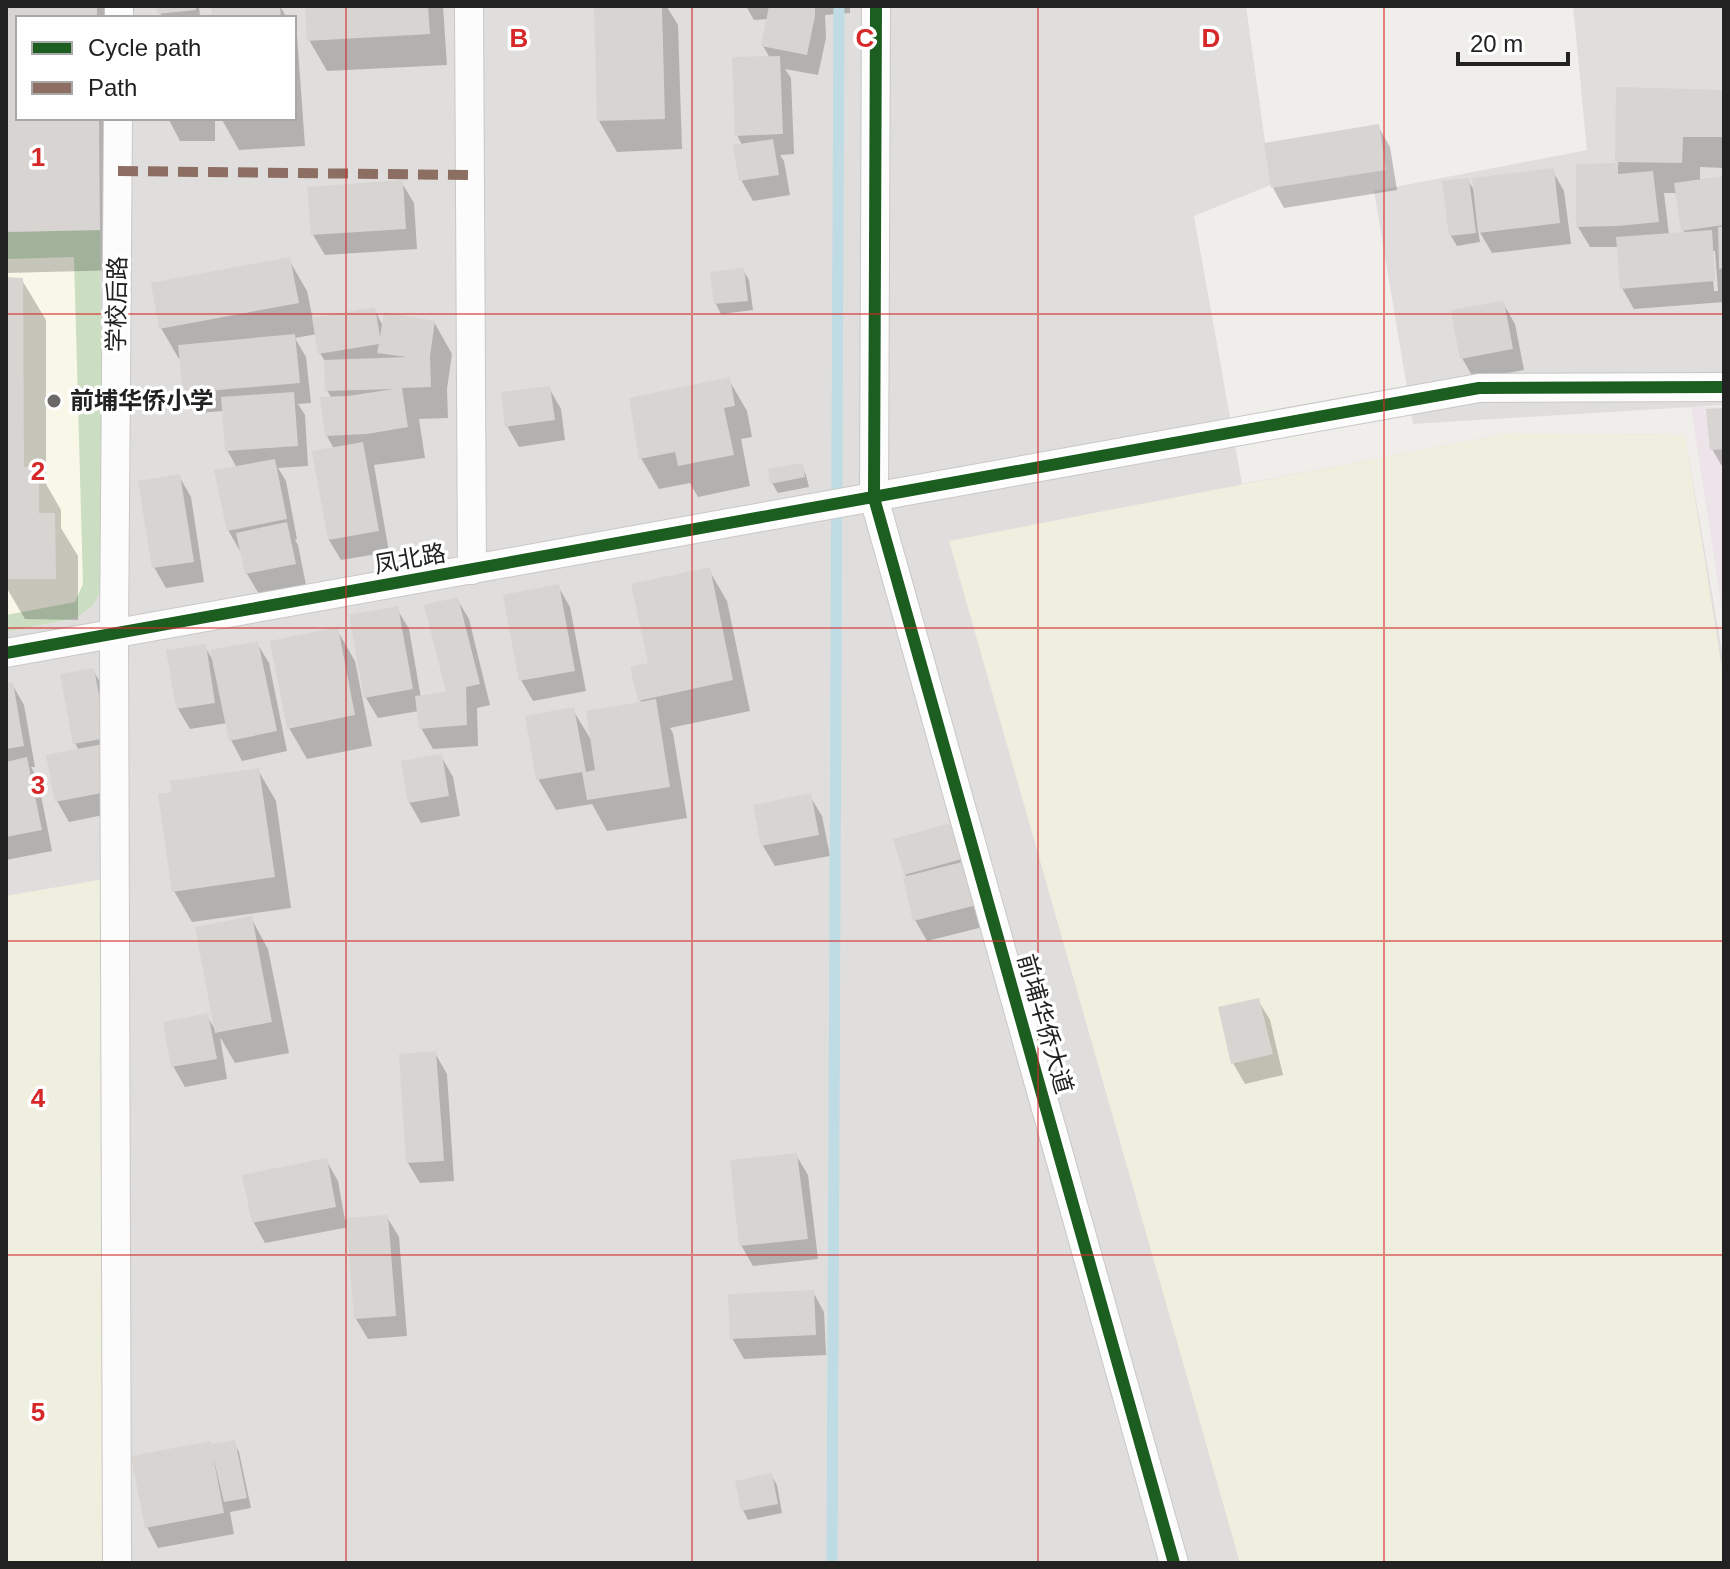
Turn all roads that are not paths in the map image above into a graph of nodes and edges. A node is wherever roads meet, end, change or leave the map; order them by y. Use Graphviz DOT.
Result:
graph roads {
  1 [pos="469,6"];
  2 [pos="876,6"];
  3 [pos="118,120"];
  4 [pos="1724,387"];
  5 [pos="863,500"];
  6 [pos="472,570"];
  7 [pos="114,634"];
  8 [pos="6,653"];
  9 [pos="117,1563"];
  10 [pos="1174,1563"];
  1 -- 6 [label="street"];
  2 -- 5 [label="street, 前埔华侨大道"];
  3 -- 7 [label="street, 学校后路"];
  4 -- 5 [label="street, 凤北路"];
  5 -- 6 [label="street, 凤北路"];
  5 -- 10 [label="street, 前埔华侨大道"];
  6 -- 7 [label="street, 凤北路"];
  7 -- 8 [label="street, 凤北路"];
  7 -- 9 [label="street, 学校后路"];
}
